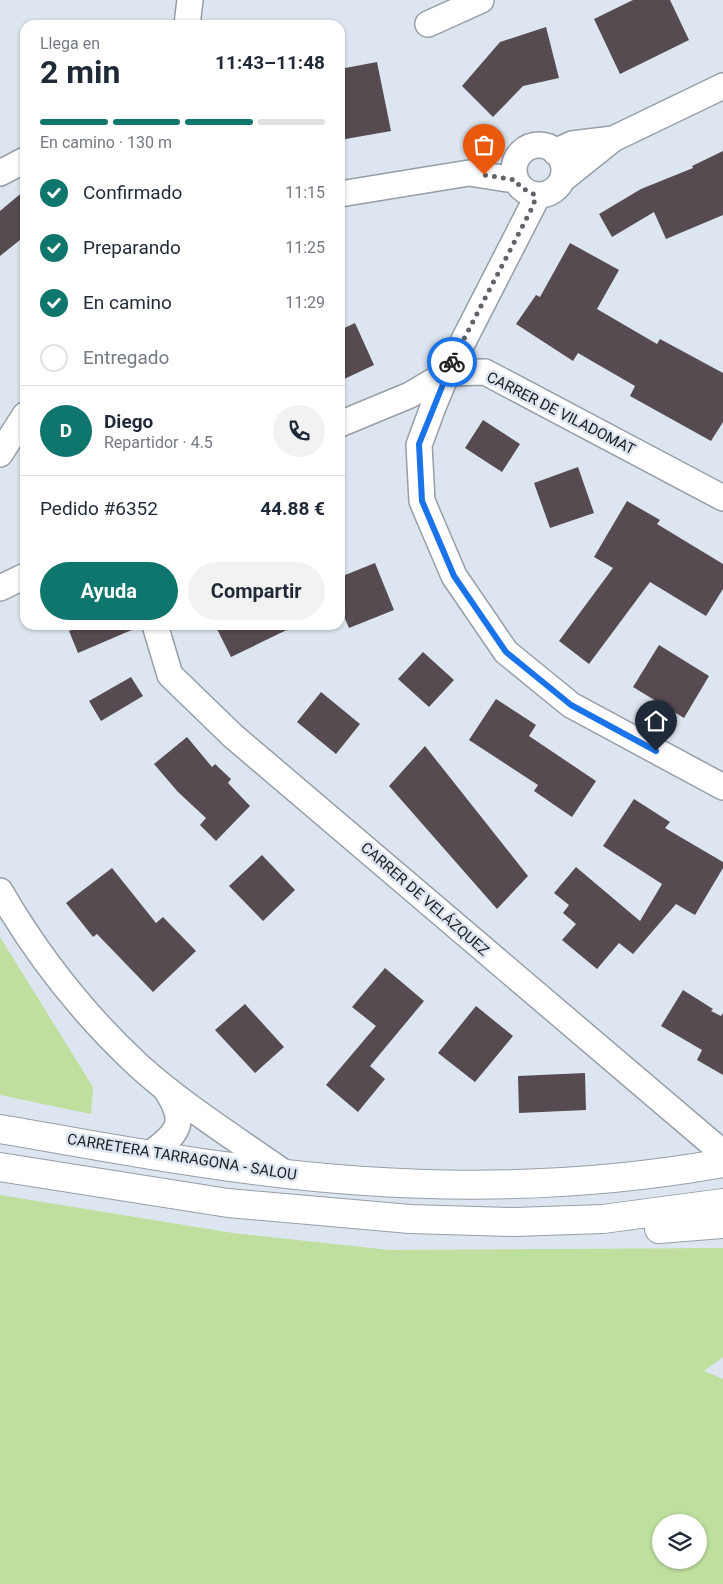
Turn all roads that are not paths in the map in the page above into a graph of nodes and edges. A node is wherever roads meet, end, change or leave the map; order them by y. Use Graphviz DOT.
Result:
graph roads {
  1 [pos="190,0"];
  2 [pos="481,0"];
  3 [pos="188,20"];
  4 [pos="428,24"];
  5 [pos="723,86"];
  6 [pos="613,139"];
  7 [pos="555,152"];
  8 [pos="519,155"];
  9 [pos="20,163"];
  10 [pos="469,172"];
  11 [pos="0,174"];
  12 [pos="563,179"];
  13 [pos="516,180"];
  14 [pos="345,193"];
  15 [pos="535,195"];
  16 [pos="447,373"];
  17 [pos="345,422"];
  18 [pos="20,423"];
  19 [pos="0,453"];
  20 [pos="723,498"];
  21 [pos="20,578"];
  22 [pos="0,588"];
  23 [pos="156,630"];
  24 [pos="723,787"];
  25 [pos="0,891"];
  26 [pos="163,1086"];
  27 [pos="0,1129"];
  28 [pos="723,1153"];
  29 [pos="150,1154"];
  30 [pos="723,1164"];
  31 [pos="0,1167"];
  32 [pos="286,1174"];
  33 [pos="723,1203"];
  34 [pos="514,1222"];
  35 [pos="723,1224"];
  1 -- 3 [label="street"];
  2 -- 4 [label="street"];
  5 -- 6 [label="street"];
  6 -- 7 [label="street"];
  6 -- 12 [label="street"];
  7 -- 8 [label="street"];
  7 -- 12 [label="street"];
  8 -- 10 [label="street"];
  8 -- 13 [label="street"];
  9 -- 11 [label="street"];
  10 -- 13 [label="street"];
  10 -- 14 [label="street"];
  12 -- 15 [label="street"];
  13 -- 15 [label="street"];
  15 -- 16 [label="street"];
  16 -- 17 [label="street, CARRER DE VILADOMAT"];
  16 -- 20 [label="street, CARRER DE VILADOMAT"];
  16 -- 24 [label="street"];
  18 -- 19 [label="street"];
  21 -- 22 [label="street"];
  23 -- 28 [label="street, CARRER DE VELÁZQUEZ"];
  25 -- 26 [label="street"];
  26 -- 29 [label="street"];
  26 -- 32 [label="street"];
  27 -- 29 [label="highway, CARRETERA TARRAGONA - SALOU"];
  29 -- 32 [label="highway, CARRETERA TARRAGONA - SALOU"];
  30 -- 32 [label="highway, CARRETERA TARRAGONA - SALOU"];
  31 -- 34 [label="highway"];
  33 -- 34 [label="highway"];
  34 -- 35 [label="highway"];
}
